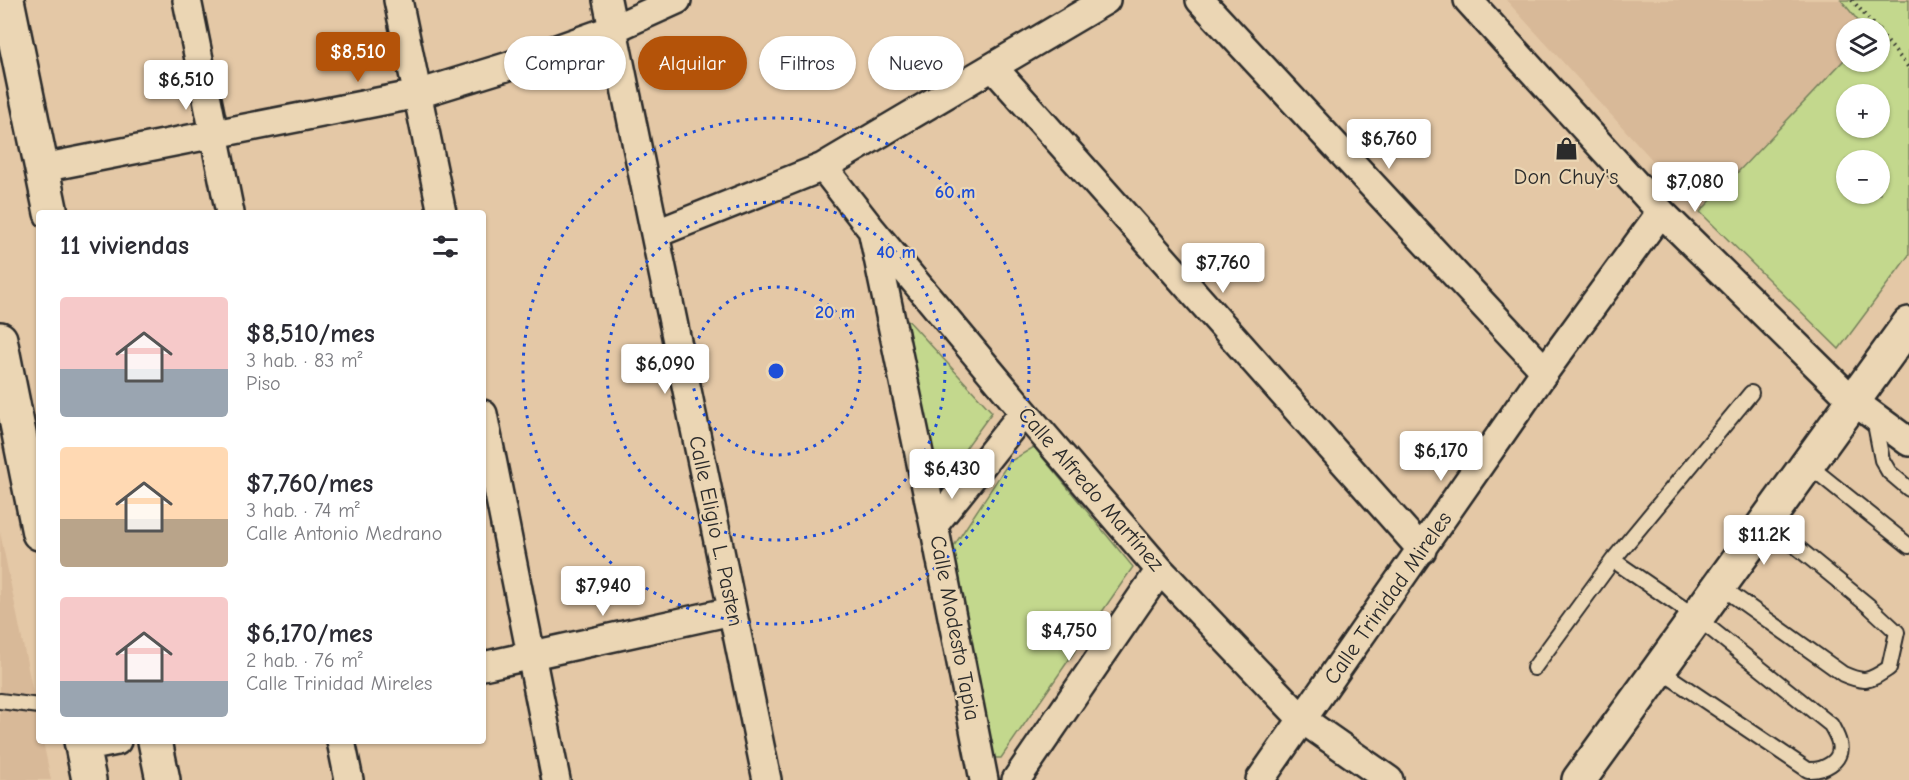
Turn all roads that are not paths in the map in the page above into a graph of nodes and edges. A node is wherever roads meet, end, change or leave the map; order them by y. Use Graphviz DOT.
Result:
graph roads {
  1 [pos="7,0"];
  2 [pos="187,0"];
  3 [pos="398,0"];
  4 [pos="607,0"];
  5 [pos="677,0"];
  6 [pos="1106,0"];
  7 [pos="1200,0"];
  8 [pos="1468,0"];
  9 [pos="613,29"];
  10 [pos="993,67"];
  11 [pos="418,94"];
  12 [pos="214,134"];
  13 [pos="823,167"];
  14 [pos="42,168"];
  15 [pos="50,210"];
  16 [pos="229,210"];
  17 [pos="441,210"];
  18 [pos="1661,212"];
  19 [pos="872,230"];
  20 [pos="655,234"];
  21 [pos="1909,324"];
  22 [pos="0,339"];
  23 [pos="1545,371"];
  24 [pos="1751,393"];
  25 [pos="1863,409"];
  26 [pos="1024,412"];
  27 [pos="486,429"];
  28 [pos="1909,442"];
  29 [pos="1807,464"];
  30 [pos="1909,489"];
  31 [pos="36,518"];
  32 [pos="1765,521"];
  33 [pos="934,525"];
  34 [pos="1909,546"];
  35 [pos="1422,550"];
  36 [pos="1613,560"];
  37 [pos="1160,570"];
  38 [pos="1719,585"];
  39 [pos="732,611"];
  40 [pos="1696,617"];
  41 [pos="532,656"];
  42 [pos="486,665"];
  43 [pos="1534,668"];
  44 [pos="1658,669"];
  45 [pos="0,701"];
  46 [pos="36,706"];
  47 [pos="1303,720"];
  48 [pos="81,744"];
  49 [pos="156,744"];
  50 [pos="342,744"];
  51 [pos="89,780"];
  52 [pos="163,780"];
  53 [pos="349,780"];
  54 [pos="556,780"];
  55 [pos="767,780"];
  56 [pos="984,780"];
  57 [pos="1016,780"];
  58 [pos="1260,780"];
  59 [pos="1389,780"];
  60 [pos="1579,780"];
  1 -- 14 [label="main road"];
  2 -- 12 [label="street"];
  3 -- 11 [label="street"];
  4 -- 9 [label="street, Calle Eligio L. Pasten"];
  5 -- 9 [label="street"];
  6 -- 10 [label="street"];
  7 -- 23 [label="street"];
  8 -- 18 [label="street"];
  9 -- 11 [label="street"];
  9 -- 20 [label="street, Calle Eligio L. Pasten"];
  10 -- 13 [label="street"];
  10 -- 35 [label="street"];
  11 -- 12 [label="street"];
  11 -- 17 [label="street"];
  12 -- 14 [label="street"];
  12 -- 16 [label="street"];
  13 -- 19 [label="street, Calle Alfredo Martínez"];
  13 -- 20 [label="street"];
  14 -- 15 [label="main road"];
  18 -- 23 [label="street, Calle Trinidad Mireles"];
  18 -- 25 [label="street"];
  19 -- 26 [label="street, Calle Alfredo Martínez"];
  19 -- 33 [label="street, Calle Modesto Tapia"];
  20 -- 39 [label="street, Calle Eligio L. Pasten"];
  21 -- 25 [label="main road"];
  22 -- 31 [label="main road"];
  23 -- 35 [label="street, Calle Trinidad Mireles"];
  24 -- 36 [label="lane"];
  25 -- 28 [label="street"];
  25 -- 29 [label="main road"];
  25 -- 30 [label="lane"];
  26 -- 33 [label="street"];
  26 -- 37 [label="street, Calle Alfredo Martínez"];
  27 -- 41 [label="street"];
  29 -- 32 [label="main road"];
  29 -- 34 [label="lane"];
  32 -- 38 [label="main road"];
  32 -- 38 [label="lane"];
  33 -- 56 [label="street, Calle Modesto Tapia"];
  35 -- 47 [label="street, Calle Trinidad Mireles"];
  36 -- 40 [label="lane"];
  36 -- 43 [label="lane"];
  37 -- 47 [label="street, Calle Alfredo Martínez"];
  37 -- 57 [label="street"];
  38 -- 40 [label="main road"];
  39 -- 41 [label="street"];
  39 -- 55 [label="street, Calle Eligio L. Pasten"];
  40 -- 44 [label="main road"];
  40 -- 44 [label="lane"];
  41 -- 42 [label="street"];
  41 -- 54 [label="street"];
  44 -- 60 [label="main road"];
  45 -- 46 [label="lane"];
  47 -- 58 [label="street, Calle Trinidad Mireles"];
  47 -- 59 [label="street, Calle Alfredo Martínez"];
  48 -- 51 [label="main road"];
  49 -- 52 [label="main road"];
  50 -- 53 [label="street"];
}
